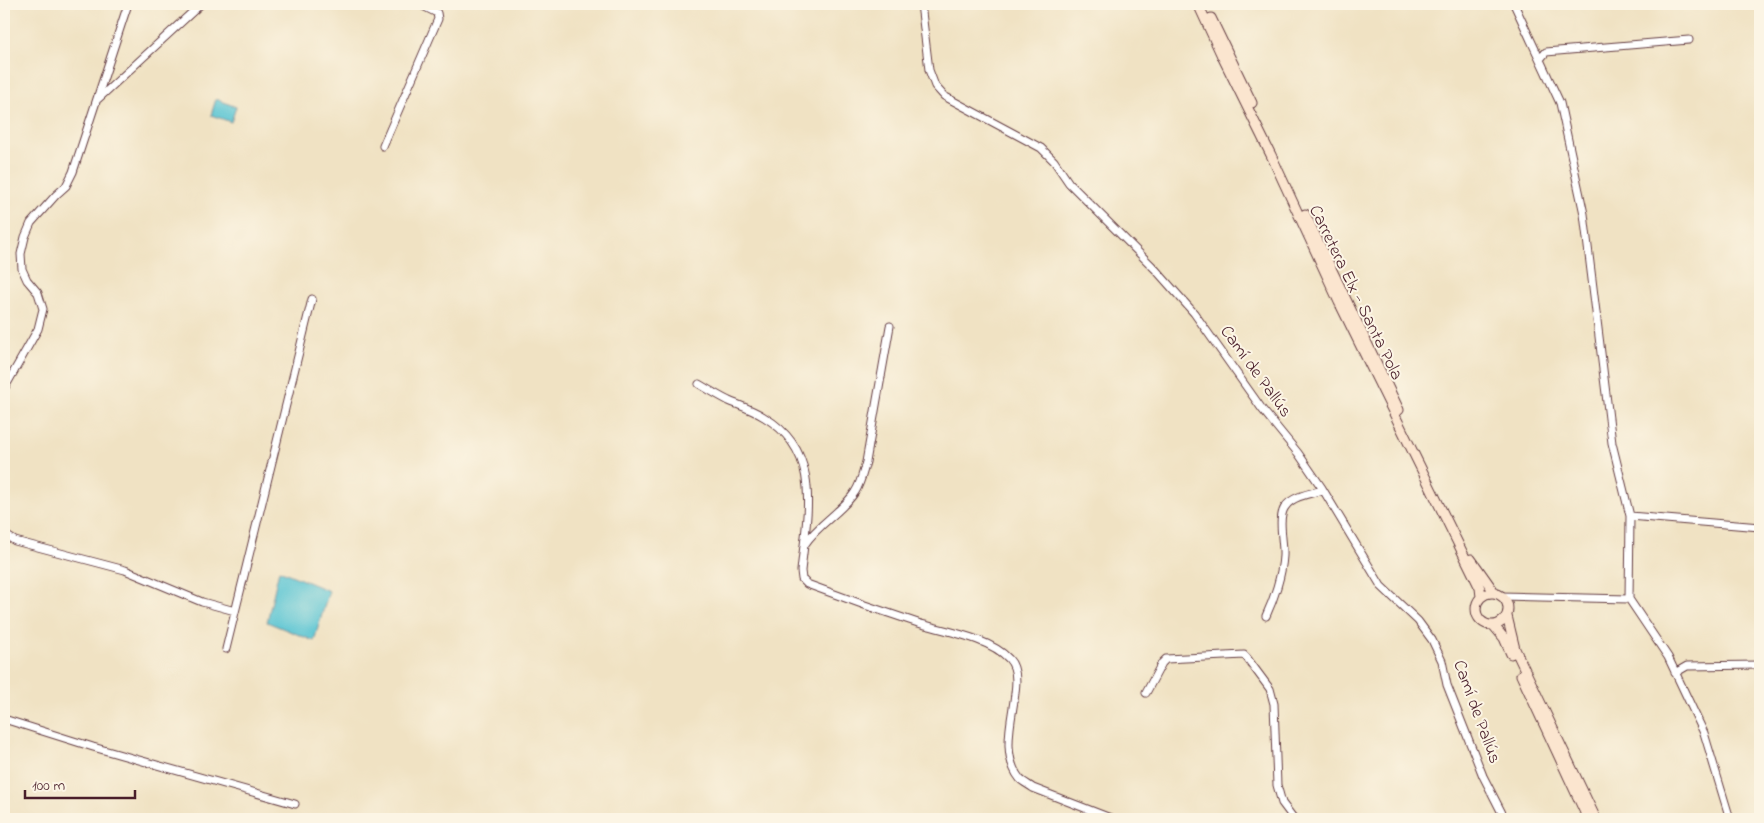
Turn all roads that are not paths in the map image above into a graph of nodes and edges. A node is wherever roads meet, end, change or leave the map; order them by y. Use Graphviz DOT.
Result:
graph roads {
  1 [pos="128,4"];
  2 [pos="201,4"];
  3 [pos="419,4"];
  4 [pos="921,4"];
  5 [pos="1198,4"];
  6 [pos="1204,4"];
  7 [pos="1514,4"];
  8 [pos="1689,40"];
  9 [pos="1540,58"];
  10 [pos="98,99"];
  11 [pos="383,146"];
  12 [pos="312,299"];
  13 [pos="890,326"];
  14 [pos="699,384"];
  15 [pos="4,389"];
  16 [pos="1323,490"];
  17 [pos="1630,516"];
  18 [pos="1760,527"];
  19 [pos="4,534"];
  20 [pos="804,546"];
  21 [pos="1499,595"];
  22 [pos="1481,597"];
  23 [pos="1629,599"];
  24 [pos="1511,602"];
  25 [pos="235,611"];
  26 [pos="1266,616"];
  27 [pos="1507,616"];
  28 [pos="1494,625"];
  29 [pos="226,649"];
  30 [pos="1760,665"];
  31 [pos="1675,673"];
  32 [pos="1146,693"];
  33 [pos="4,719"];
  34 [pos="295,804"];
  35 [pos="1113,819"];
  36 [pos="1294,819"];
  37 [pos="1505,819"];
  38 [pos="1588,819"];
  39 [pos="1596,819"];
  40 [pos="1730,819"];
  1 -- 10 [label="street"];
  2 -- 10 [label="street"];
  3 -- 11 [label="street"];
  4 -- 16 [label="street, Camí de Pallús"];
  5 -- 22 [label="main road, Carretera Elx - Santa Pola"];
  6 -- 21 [label="main road, Carretera Elx - Santa Pola"];
  7 -- 9 [label="street"];
  8 -- 9 [label="street"];
  9 -- 17 [label="street"];
  10 -- 15 [label="street"];
  12 -- 25 [label="street"];
  13 -- 20 [label="street"];
  14 -- 20 [label="street"];
  16 -- 26 [label="street"];
  16 -- 37 [label="street, Camí de Pallús"];
  17 -- 18 [label="street"];
  17 -- 23 [label="street"];
  19 -- 25 [label="street"];
  20 -- 35 [label="street"];
  21 -- 22 [label="main road"];
  21 -- 24 [label="main road"];
  22 -- 28 [label="main road"];
  23 -- 24 [label="street"];
  23 -- 31 [label="street"];
  24 -- 27 [label="main road"];
  25 -- 29 [label="street"];
  27 -- 28 [label="main road"];
  27 -- 39 [label="main road"];
  28 -- 38 [label="main road"];
  30 -- 31 [label="street"];
  31 -- 40 [label="street"];
  32 -- 36 [label="street"];
  33 -- 34 [label="street"];
}
